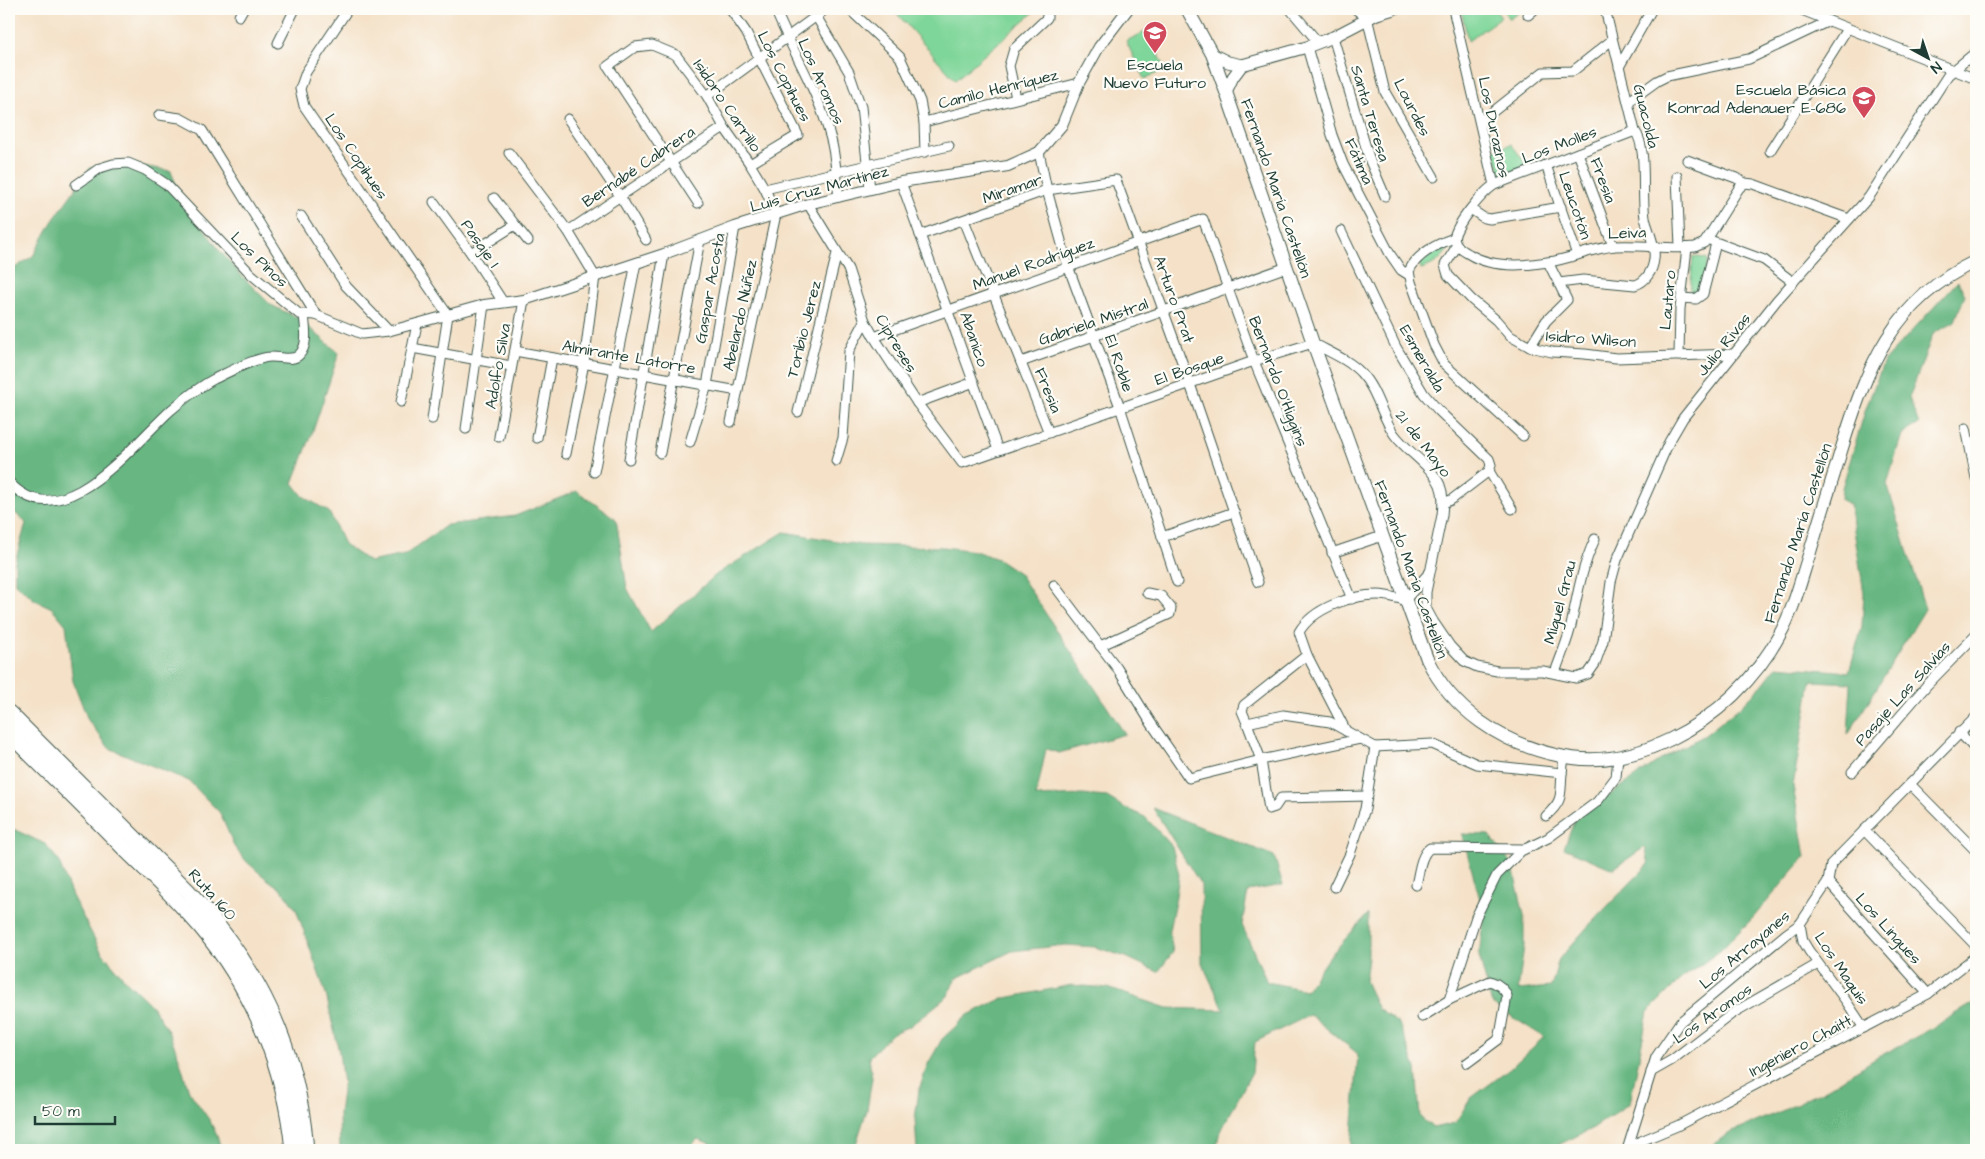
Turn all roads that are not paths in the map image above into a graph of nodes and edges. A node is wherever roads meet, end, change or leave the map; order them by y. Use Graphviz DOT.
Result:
graph roads {
  1 [pos="295,9"];
  2 [pos="348,9"];
  3 [pos="730,9"];
  4 [pos="775,9"];
  5 [pos="826,9"];
  6 [pos="849,9"];
  7 [pos="1047,9"];
  8 [pos="1128,9"];
  9 [pos="1187,9"];
  10 [pos="1290,9"];
  11 [pos="1357,9"];
  12 [pos="1394,9"];
  13 [pos="1453,9"];
  14 [pos="1605,9"];
  15 [pos="1652,9"];
  16 [pos="1799,9"];
  17 [pos="1366,13"];
  18 [pos="816,16"];
  19 [pos="1829,21"];
  20 [pos="1847,29"];
  21 [pos="1333,37"];
  22 [pos="787,38"];
  23 [pos="1612,40"];
  24 [pos="1318,42"];
  25 [pos="278,43"];
  26 [pos="1307,47"];
  27 [pos="1976,52"];
  28 [pos="1212,54"];
  29 [pos="758,58"];
  30 [pos="1242,65"];
  31 [pos="1619,67"];
  32 [pos="1953,70"];
  33 [pos="1976,79"];
  34 [pos="1079,83"];
  35 [pos="1226,92"];
  36 [pos="707,96"];
  37 [pos="1016,98"];
  38 [pos="1628,102"];
  39 [pos="159,116"];
  40 [pos="568,118"];
  41 [pos="924,122"];
  42 [pos="1480,122"];
  43 [pos="724,127"];
  44 [pos="1635,131"];
  45 [pos="949,146"];
  46 [pos="1770,151"];
  47 [pos="924,152"];
  48 [pos="1039,152"];
  49 [pos="509,153"];
  50 [pos="1578,153"];
  51 [pos="1687,160"];
  52 [pos="671,161"];
  53 [pos="750,164"];
  54 [pos="1546,165"];
  55 [pos="866,166"];
  56 [pos="835,174"];
  57 [pos="1677,176"];
  58 [pos="1434,177"];
  59 [pos="1116,180"];
  60 [pos="901,182"];
  61 [pos="1745,183"];
  62 [pos="76,185"];
  63 [pos="1494,185"];
  64 [pos="765,189"];
  65 [pos="870,189"];
  66 [pos="1047,190"];
  67 [pos="620,196"];
  68 [pos="839,196"];
  69 [pos="1385,196"];
  70 [pos="494,198"];
  71 [pos="434,202"];
  72 [pos="698,203"];
  73 [pos="808,204"];
  74 [pos="1561,207"];
  75 [pos="1472,210"];
  76 [pos="776,214"];
  77 [pos="301,216"];
  78 [pos="1849,219"];
  79 [pos="964,220"];
  80 [pos="1203,220"];
  81 [pos="515,225"];
  82 [pos="735,227"];
  83 [pos="568,231"];
  84 [pos="1341,231"];
  85 [pos="920,235"];
  86 [pos="1707,239"];
  87 [pos="646,240"];
  88 [pos="700,240"];
  89 [pos="528,241"];
  90 [pos="1138,242"];
  91 [pos="1456,242"];
  92 [pos="1716,243"];
  93 [pos="1613,246"];
  94 [pos="1653,246"];
  95 [pos="1683,247"];
  96 [pos="471,253"];
  97 [pos="837,253"];
  98 [pos="664,254"];
  99 [pos="1577,254"];
  100 [pos="1976,261"];
  101 [pos="1548,262"];
  102 [pos="636,263"];
  103 [pos="1068,266"];
  104 [pos="1287,267"];
  105 [pos="1409,275"];
  106 [pos="595,276"];
  107 [pos="1793,282"];
  108 [pos="1559,283"];
  109 [pos="1228,289"];
  110 [pos="994,293"];
  111 [pos="1681,298"];
  112 [pos="524,300"];
  113 [pos="503,302"];
  114 [pos="484,305"];
  115 [pos="948,309"];
  116 [pos="1163,312"];
  117 [pos="304,314"];
  118 [pos="316,315"];
  119 [pos="448,315"];
  120 [pos="865,321"];
  121 [pos="417,324"];
  122 [pos="389,331"];
  123 [pos="1095,335"];
  124 [pos="874,337"];
  125 [pos="1313,343"];
  126 [pos="1530,347"];
  127 [pos="412,348"];
  128 [pos="515,351"];
  129 [pos="443,353"];
  130 [pos="1733,354"];
  131 [pos="1679,356"];
  132 [pos="552,358"];
  133 [pos="477,359"];
  134 [pos="1254,361"];
  135 [pos="1021,362"];
  136 [pos="584,363"];
  137 [pos="511,366"];
  138 [pos="614,369"];
  139 [pos="644,374"];
  140 [pos="674,379"];
  141 [pos="974,382"];
  142 [pos="1190,384"];
  143 [pos="707,385"];
  144 [pos="738,391"];
  145 [pos="401,402"];
  146 [pos="917,403"];
  147 [pos="1120,408"];
  148 [pos="798,412"];
  149 [pos="432,419"];
  150 [pos="731,422"];
  151 [pos="1966,428"];
  152 [pos="466,429"];
  153 [pos="1049,432"];
  154 [pos="1523,436"];
  155 [pos="500,437"];
  156 [pos="537,438"];
  157 [pos="690,442"];
  158 [pos="998,450"];
  159 [pos="660,452"];
  160 [pos="566,454"];
  161 [pos="628,459"];
  162 [pos="836,461"];
  163 [pos="962,463"];
  164 [pos="1489,471"];
  165 [pos="594,472"];
  166 [pos="1976,478"];
  167 [pos="9,482"];
  168 [pos="1443,503"];
  169 [pos="1512,509"];
  170 [pos="1234,512"];
  171 [pos="1382,536"];
  172 [pos="1162,537"];
  173 [pos="1595,538"];
  174 [pos="1332,553"];
  175 [pos="1431,571"];
  176 [pos="1177,582"];
  177 [pos="1258,582"];
  178 [pos="1054,585"];
  179 [pos="1147,592"];
  180 [pos="1352,600"];
  181 [pos="1405,600"];
  182 [pos="1976,635"];
  183 [pos="1100,646"];
  184 [pos="1307,655"];
  185 [pos="1555,673"];
  186 [pos="1588,674"];
  187 [pos="9,713"];
  188 [pos="1976,717"];
  189 [pos="1247,723"];
  190 [pos="1346,732"];
  191 [pos="1959,732"];
  192 [pos="9,733"];
  193 [pos="1360,739"];
  194 [pos="1375,748"];
  195 [pos="1976,750"];
  196 [pos="1564,757"];
  197 [pos="1618,758"];
  198 [pos="1261,760"];
  199 [pos="1852,772"];
  200 [pos="1562,773"];
  201 [pos="1910,784"];
  202 [pos="1368,796"];
  203 [pos="1546,816"];
  204 [pos="1864,830"];
  205 [pos="1524,849"];
  206 [pos="1976,851"];
  207 [pos="1828,882"];
  208 [pos="1416,885"];
  209 [pos="1334,887"];
  210 [pos="1800,924"];
  211 [pos="1976,946"];
  212 [pos="1976,956"];
  213 [pos="1818,964"];
  214 [pos="1928,994"];
  215 [pos="1449,1000"];
  216 [pos="1422,1017"];
  217 [pos="1864,1028"];
  218 [pos="1467,1063"];
  219 [pos="1651,1072"];
  220 [pos="1628,1148"];
  221 [pos="292,1150"];
  222 [pos="306,1150"];
  1 -- 25 [label="street"];
  2 -- 119 [label="street, Los Copihues"];
  3 -- 29 [label="street, Los Copihues"];
  4 -- 22 [label="street, Los Aromos"];
  5 -- 18 [label="street"];
  6 -- 41 [label="street, Camilo Henríquez"];
  7 -- 37 [label="street"];
  8 -- 34 [label="street, Luis Cruz Martínez"];
  9 -- 28 [label="main road, Fernando María Castellón"];
  10 -- 24 [label="street"];
  11 -- 17 [label="main road"];
  12 -- 17 [label="main road"];
  13 -- 42 [label="street, Los Duraznos"];
  14 -- 23 [label="street, Guacolda"];
  15 -- 31 [label="street"];
  16 -- 19 [label="street"];
  17 -- 21 [label="main road"];
  17 -- 58 [label="street, Lourdes"];
  18 -- 22 [label="street"];
  18 -- 55 [label="street"];
  19 -- 20 [label="street"];
  19 -- 38 [label="street"];
  20 -- 32 [label="street"];
  20 -- 46 [label="street"];
  21 -- 24 [label="main road"];
  21 -- 69 [label="street, Santa Teresa"];
  22 -- 29 [label="street"];
  22 -- 56 [label="street, Los Aromos"];
  23 -- 31 [label="street, Guacolda"];
  23 -- 42 [label="street"];
  24 -- 26 [label="main road"];
  26 -- 30 [label="main road"];
  26 -- 105 [label="street, Fátima"];
  27 -- 32 [label="street, Julio Rivas"];
  28 -- 30 [label="main road"];
  28 -- 35 [label="main road, Fernando María Castellón"];
  29 -- 36 [label="street"];
  29 -- 53 [label="street, Los Copihues"];
  30 -- 35 [label="main road"];
  31 -- 38 [label="street, Guacolda"];
  32 -- 33 [label="street"];
  32 -- 78 [label="street, Julio Rivas"];
  34 -- 37 [label="street, Camilo Henríquez"];
  34 -- 48 [label="street, Luis Cruz Martínez"];
  35 -- 104 [label="main road, Fernando María Castellón"];
  36 -- 43 [label="street, Isidoro Carrillo"];
  36 -- 52 [label="street, Isidoro Carrillo"];
  37 -- 41 [label="street, Camilo Henríquez"];
  38 -- 44 [label="street, Guacolda"];
  39 -- 118 [label="street"];
  40 -- 67 [label="street"];
  41 -- 47 [label="street, Camilo Henríquez"];
  42 -- 63 [label="street, Los Duraznos"];
  43 -- 52 [label="street, Bernabé Cabrera"];
  43 -- 53 [label="street, Isidoro Carrillo"];
  44 -- 50 [label="street, Los Molles"];
  44 -- 94 [label="street, Guacolda"];
  45 -- 47 [label="street"];
  47 -- 55 [label="street"];
  48 -- 60 [label="street, Luis Cruz Martínez"];
  48 -- 66 [label="street, El Roble"];
  49 -- 83 [label="street"];
  50 -- 54 [label="street, Los Molles"];
  50 -- 93 [label="street, Fresia"];
  51 -- 61 [label="street"];
  52 -- 67 [label="street, Bernabé Cabrera"];
  52 -- 72 [label="street"];
  53 -- 64 [label="street, Isidoro Carrillo"];
  54 -- 63 [label="street, Los Molles"];
  54 -- 74 [label="street, Leucotón"];
  55 -- 56 [label="street"];
  55 -- 65 [label="street"];
  56 -- 64 [label="street"];
  56 -- 68 [label="street, Los Aromos"];
  57 -- 95 [label="street, Lautaro"];
  59 -- 66 [label="street, Miramar"];
  59 -- 90 [label="street, Arturo Prat"];
  60 -- 65 [label="street, Luis Cruz Martínez"];
  60 -- 85 [label="street, Abanico"];
  61 -- 78 [label="street"];
  61 -- 86 [label="street"];
  62 -- 117 [label="street, Los Pinos"];
  63 -- 75 [label="street, Los Duraznos"];
  64 -- 76 [label="street, Isidoro Carrillo"];
  65 -- 68 [label="street, Luis Cruz Martínez"];
  66 -- 79 [label="street, Miramar"];
  66 -- 103 [label="street, El Roble"];
  67 -- 83 [label="street, Bernabé Cabrera"];
  67 -- 87 [label="street"];
  68 -- 73 [label="street, Luis Cruz Martínez"];
  70 -- 81 [label="street"];
  71 -- 96 [label="street, Pasaje 1"];
  73 -- 76 [label="street, Luis Cruz Martínez"];
  73 -- 97 [label="street, Cipreses"];
  74 -- 75 [label="street"];
  74 -- 99 [label="street, Leucotón"];
  75 -- 91 [label="street, Los Duraznos"];
  76 -- 82 [label="street, Luis Cruz Martínez"];
  76 -- 144 [label="street, Abelardo Núñez"];
  77 -- 122 [label="street"];
  78 -- 107 [label="street, Julio Rivas"];
  79 -- 85 [label="street, Miramar"];
  79 -- 110 [label="street, Fresia"];
  80 -- 90 [label="street, Manuel Rodríguez"];
  80 -- 109 [label="street, Bernardo O'Higgins"];
  81 -- 89 [label="street"];
  81 -- 96 [label="street"];
  82 -- 88 [label="street, Luis Cruz Martínez"];
  82 -- 143 [label="street, Gaspar Acosta"];
  83 -- 106 [label="street"];
  84 -- 164 [label="street, Esmeralda"];
  85 -- 115 [label="street, Abanico"];
  86 -- 92 [label="street"];
  86 -- 95 [label="street, Leiva"];
  88 -- 98 [label="street, Luis Cruz Martínez"];
  88 -- 140 [label="street"];
  90 -- 103 [label="street, Manuel Rodríguez"];
  90 -- 116 [label="street, Arturo Prat"];
  91 -- 101 [label="street, Leiva"];
  91 -- 105 [label="street"];
  91 -- 126 [label="street, Isidro Wilson"];
  92 -- 107 [label="street"];
  92 -- 111 [label="street"];
  93 -- 94 [label="street, Leiva"];
  93 -- 99 [label="street, Leiva"];
  94 -- 95 [label="street, Leiva"];
  94 -- 108 [label="street, Guacolda"];
  95 -- 111 [label="street, Lautaro"];
  96 -- 113 [label="street, Pasaje 1"];
  97 -- 120 [label="street, Cipreses"];
  97 -- 148 [label="street, Toribio Jerez"];
  98 -- 102 [label="street, Luis Cruz Martínez"];
  98 -- 139 [label="street"];
  99 -- 101 [label="street, Leiva"];
  100 -- 197 [label="main road, Fernando María Castellón"];
  101 -- 108 [label="street"];
  102 -- 106 [label="street, Luis Cruz Martínez"];
  102 -- 138 [label="street"];
  103 -- 110 [label="street, Manuel Rodríguez"];
  103 -- 123 [label="street, El Roble"];
  104 -- 109 [label="street, Gabriela Mistral"];
  104 -- 125 [label="main road, Fernando María Castellón"];
  105 -- 154 [label="street"];
  106 -- 112 [label="street, Luis Cruz Martínez"];
  106 -- 136 [label="street"];
  107 -- 130 [label="street, Julio Rivas"];
  108 -- 126 [label="street"];
  109 -- 116 [label="street, Gabriela Mistral"];
  109 -- 134 [label="street, Bernardo O'Higgins"];
  110 -- 115 [label="street, Manuel Rodríguez"];
  110 -- 135 [label="street, Fresia"];
  111 -- 131 [label="street, Lautaro"];
  112 -- 113 [label="street, Luis Cruz Martínez"];
  112 -- 128 [label="street, Adolfo Silva"];
  113 -- 114 [label="street, Luis Cruz Martínez"];
  114 -- 119 [label="street, Luis Cruz Martínez"];
  114 -- 133 [label="street"];
  115 -- 124 [label="street, Manuel Rodríguez"];
  115 -- 141 [label="street, Abanico"];
  116 -- 123 [label="street, Gabriela Mistral"];
  116 -- 142 [label="street, Arturo Prat"];
  117 -- 118 [label="street, Los Pinos"];
  117 -- 167 [label="street"];
  118 -- 122 [label="street, Los Pinos"];
  119 -- 121 [label="street, Los Pinos"];
  119 -- 129 [label="street"];
  120 -- 124 [label="street, Cipreses"];
  120 -- 162 [label="street"];
  121 -- 122 [label="street, Los Pinos"];
  121 -- 127 [label="street"];
  123 -- 135 [label="street, Gabriela Mistral"];
  123 -- 147 [label="street, El Roble"];
  124 -- 146 [label="street, Cipreses"];
  125 -- 134 [label="street, El Bosque"];
  125 -- 168 [label="street, 21 de Mayo"];
  125 -- 171 [label="main road, Fernando María Castellón"];
  126 -- 131 [label="street, Isidro Wilson"];
  127 -- 129 [label="street"];
  127 -- 145 [label="street"];
  128 -- 132 [label="street, Almirante Latorre"];
  128 -- 137 [label="street, Adolfo Silva"];
  129 -- 133 [label="street"];
  129 -- 149 [label="street"];
  130 -- 131 [label="street, Isidro Wilson"];
  130 -- 186 [label="street, Julio Rivas"];
  132 -- 136 [label="street, Almirante Latorre"];
  132 -- 156 [label="street"];
  133 -- 137 [label="street"];
  133 -- 152 [label="street"];
  134 -- 142 [label="street, El Bosque"];
  134 -- 174 [label="street, Bernardo O'Higgins"];
  135 -- 153 [label="street, Fresia"];
  136 -- 138 [label="street, Almirante Latorre"];
  136 -- 160 [label="street"];
  137 -- 155 [label="street, Adolfo Silva"];
  138 -- 139 [label="street, Almirante Latorre"];
  138 -- 165 [label="street"];
  139 -- 140 [label="street, Almirante Latorre"];
  139 -- 161 [label="street"];
  140 -- 143 [label="street, Almirante Latorre"];
  140 -- 159 [label="street"];
  141 -- 146 [label="street"];
  141 -- 158 [label="street, Abanico"];
  142 -- 147 [label="street, El Bosque"];
  142 -- 170 [label="street, Arturo Prat"];
  143 -- 144 [label="street, Almirante Latorre"];
  143 -- 157 [label="street, Gaspar Acosta"];
  144 -- 150 [label="street, Abelardo Núñez"];
  146 -- 163 [label="street, Cipreses"];
  147 -- 153 [label="street, El Bosque"];
  147 -- 172 [label="street, El Roble"];
  151 -- 166 [label="street"];
  153 -- 158 [label="street, El Bosque"];
  158 -- 163 [label="street, El Bosque"];
  164 -- 168 [label="street"];
  164 -- 169 [label="street, Esmeralda"];
  168 -- 175 [label="street, 21 de Mayo"];
  170 -- 172 [label="street"];
  170 -- 177 [label="street, Arturo Prat"];
  171 -- 174 [label="street"];
  171 -- 181 [label="main road, Fernando María Castellón"];
  172 -- 176 [label="street, El Roble"];
  173 -- 185 [label="street, Miguel Grau"];
  174 -- 180 [label="street, Bernardo O'Higgins"];
  175 -- 181 [label="street"];
  175 -- 185 [label="street, 21 de Mayo"];
  178 -- 183 [label="street"];
  179 -- 183 [label="street"];
  180 -- 181 [label="street"];
  180 -- 184 [label="street"];
  181 -- 196 [label="main road, Fernando María Castellón"];
  182 -- 199 [label="street, Pasaje Las Salvias"];
  183 -- 198 [label="street"];
  184 -- 189 [label="street"];
  184 -- 190 [label="street"];
  185 -- 186 [label="street, 21 de Mayo"];
  187 -- 222 [label="highway, Ruta 160"];
  188 -- 191 [label="street, Los Arrayanes"];
  189 -- 190 [label="street"];
  189 -- 198 [label="street"];
  190 -- 193 [label="street"];
  191 -- 195 [label="street"];
  191 -- 201 [label="street, Los Arrayanes"];
  192 -- 221 [label="highway, Ruta 160"];
  193 -- 194 [label="street"];
  193 -- 198 [label="street"];
  194 -- 200 [label="street"];
  194 -- 202 [label="street"];
  196 -- 197 [label="main road, Fernando María Castellón"];
  196 -- 200 [label="street"];
  197 -- 205 [label="street"];
  198 -- 202 [label="street"];
  200 -- 203 [label="street"];
  201 -- 204 [label="street, Los Arrayanes"];
  201 -- 206 [label="street"];
  202 -- 209 [label="street"];
  204 -- 207 [label="street, Los Arrayanes"];
  204 -- 211 [label="street"];
  205 -- 208 [label="street"];
  205 -- 215 [label="street"];
  207 -- 210 [label="street, Los Arrayanes"];
  207 -- 214 [label="street, Los Lingues"];
  210 -- 213 [label="street, Los Maquis"];
  210 -- 219 [label="street, Los Arrayanes"];
  212 -- 214 [label="street, Ingeniero Chaitt"];
  213 -- 217 [label="street, Los Maquis"];
  213 -- 219 [label="street, Los Aromos"];
  214 -- 217 [label="street, Ingeniero Chaitt"];
  215 -- 216 [label="street"];
  215 -- 218 [label="street"];
  217 -- 220 [label="street, Ingeniero Chaitt"];
  219 -- 220 [label="street, Los Arrayanes"];
}
